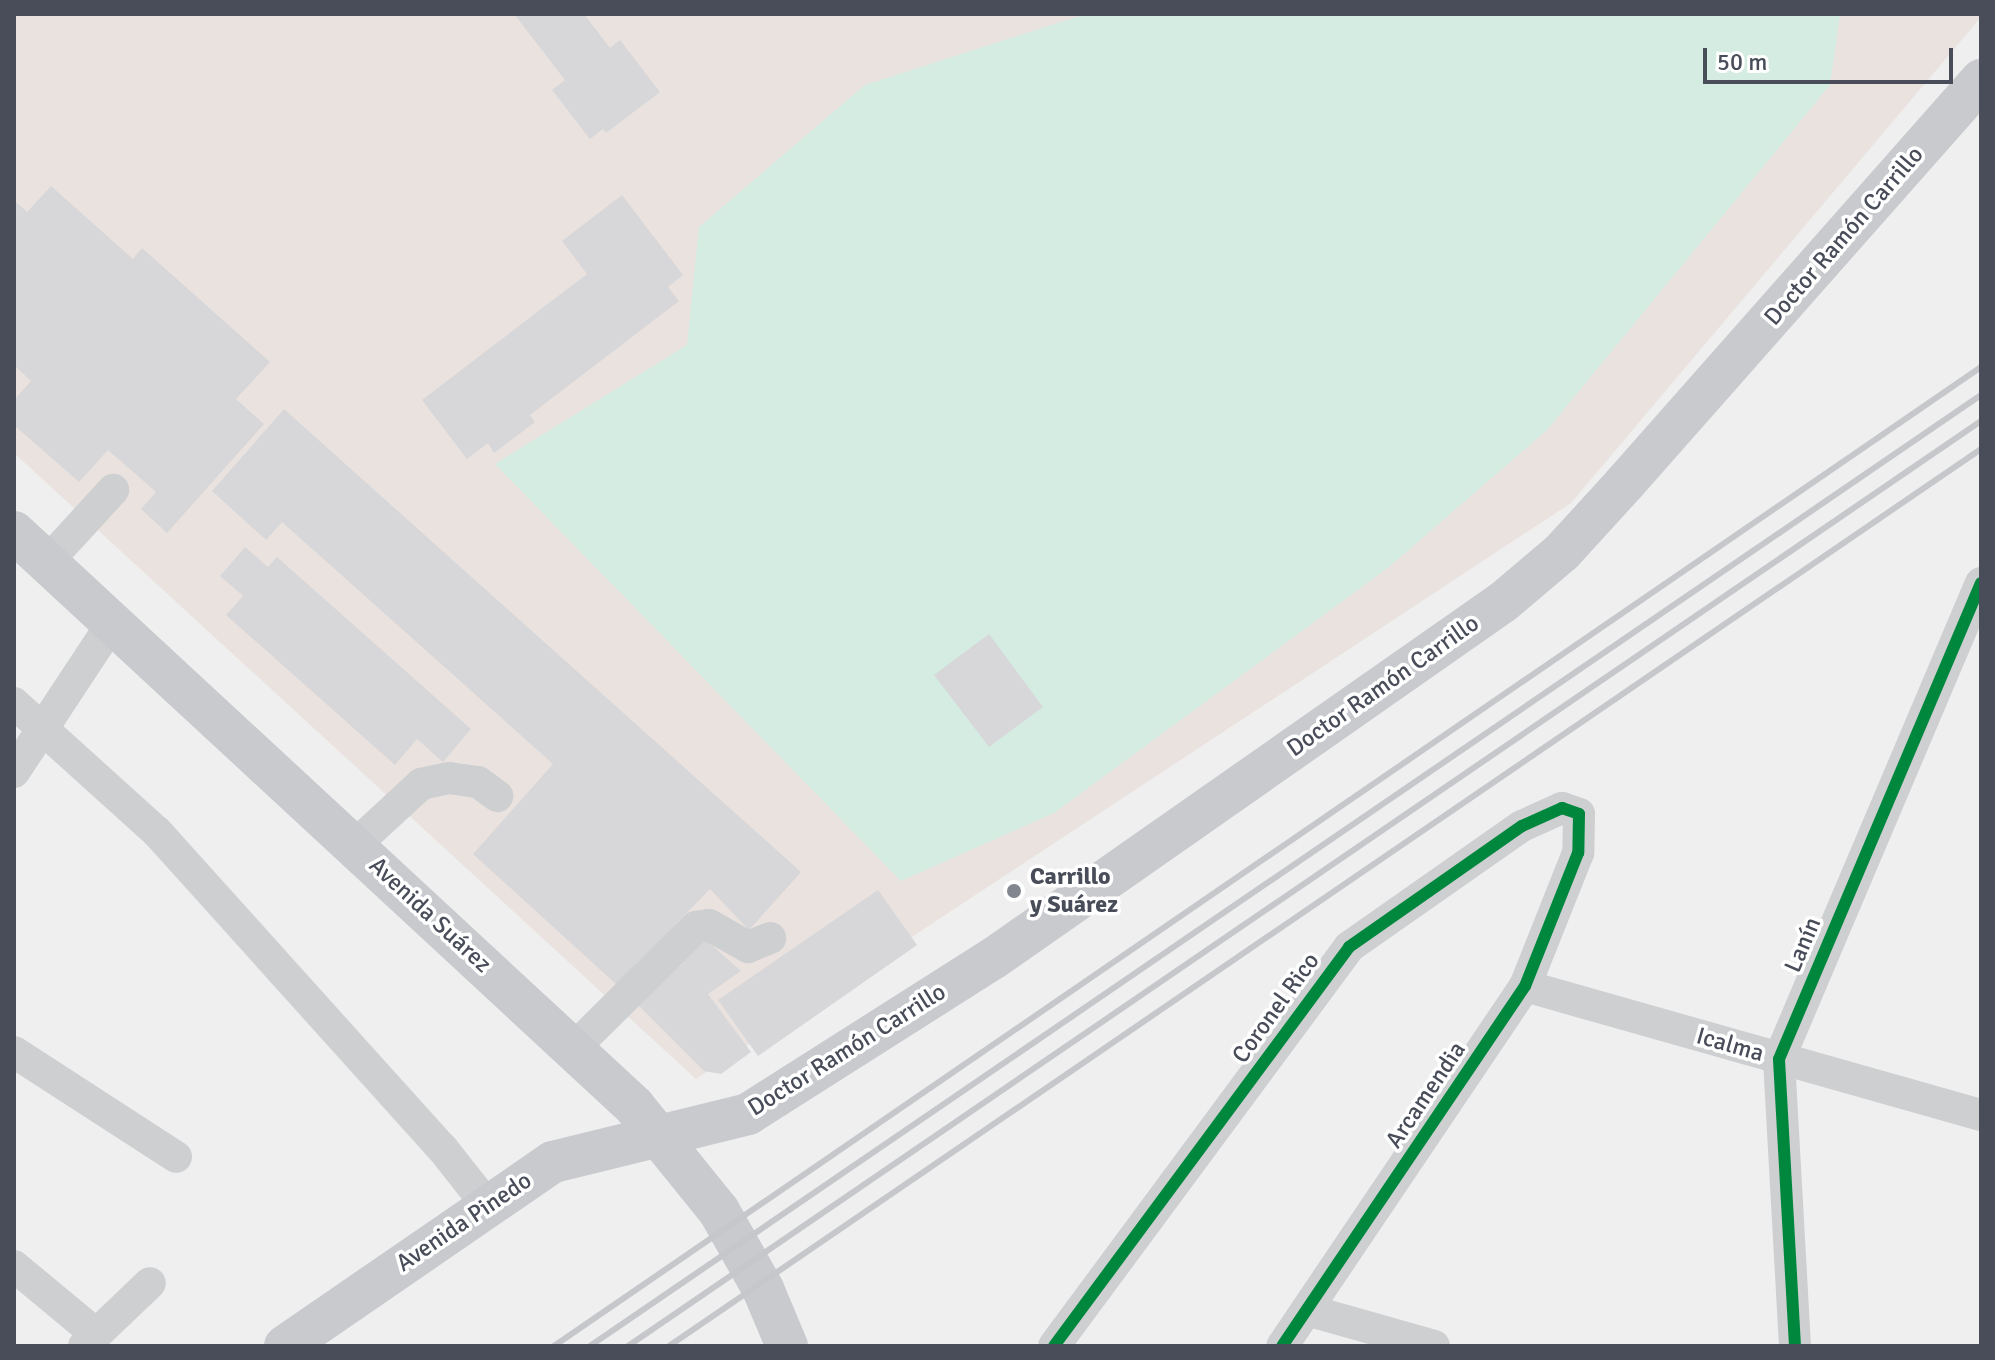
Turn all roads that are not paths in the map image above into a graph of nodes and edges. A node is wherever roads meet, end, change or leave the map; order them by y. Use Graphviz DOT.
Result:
graph roads {
  1 [pos="1981,80"];
  2 [pos="113,490"];
  3 [pos="14,532"];
  4 [pos="47,562"];
  5 [pos="1981,583"];
  6 [pos="113,622"];
  7 [pos="14,703"];
  8 [pos="25,750"];
  9 [pos="497,796"];
  10 [pos="355,845"];
  11 [pos="1578,853"];
  12 [pos="770,938"];
  13 [pos="1525,986"];
  14 [pos="574,1048"];
  15 [pos="14,1052"];
  16 [pos="1779,1059"];
  17 [pos="1981,1115"];
  18 [pos="661,1135"];
  19 [pos="176,1157"];
  20 [pos="487,1205"];
  21 [pos="14,1266"];
  22 [pos="150,1283"];
  23 [pos="1307,1310"];
  24 [pos="90,1340"];
  25 [pos="285,1346"];
  26 [pos="787,1346"];
  27 [pos="1054,1346"];
  28 [pos="1282,1346"];
  29 [pos="1434,1346"];
  30 [pos="1795,1346"];
  1 -- 18 [label="main road, Doctor Ramón Carrillo"];
  2 -- 4 [label="street"];
  3 -- 4 [label="main road, Avenida Suárez"];
  4 -- 6 [label="main road, Avenida Suárez"];
  5 -- 16 [label="street, Lanín"];
  6 -- 8 [label="street"];
  6 -- 10 [label="main road, Avenida Suárez"];
  7 -- 8 [label="street"];
  8 -- 20 [label="street"];
  9 -- 10 [label="street"];
  10 -- 14 [label="main road, Avenida Suárez"];
  11 -- 13 [label="street, Arcamendia"];
  11 -- 27 [label="street, Coronel Rico"];
  12 -- 14 [label="street"];
  13 -- 16 [label="street, Icalma"];
  13 -- 23 [label="street, Arcamendia"];
  14 -- 18 [label="main road, Avenida Suárez"];
  15 -- 19 [label="street"];
  16 -- 17 [label="street, Icalma"];
  16 -- 30 [label="street, Lanín"];
  18 -- 20 [label="main road, Avenida Pinedo"];
  18 -- 26 [label="main road, Avenida Suárez"];
  20 -- 25 [label="main road, Avenida Pinedo"];
  21 -- 24 [label="street"];
  22 -- 24 [label="street"];
  23 -- 28 [label="street, Arcamendia"];
  23 -- 29 [label="street"];
}
